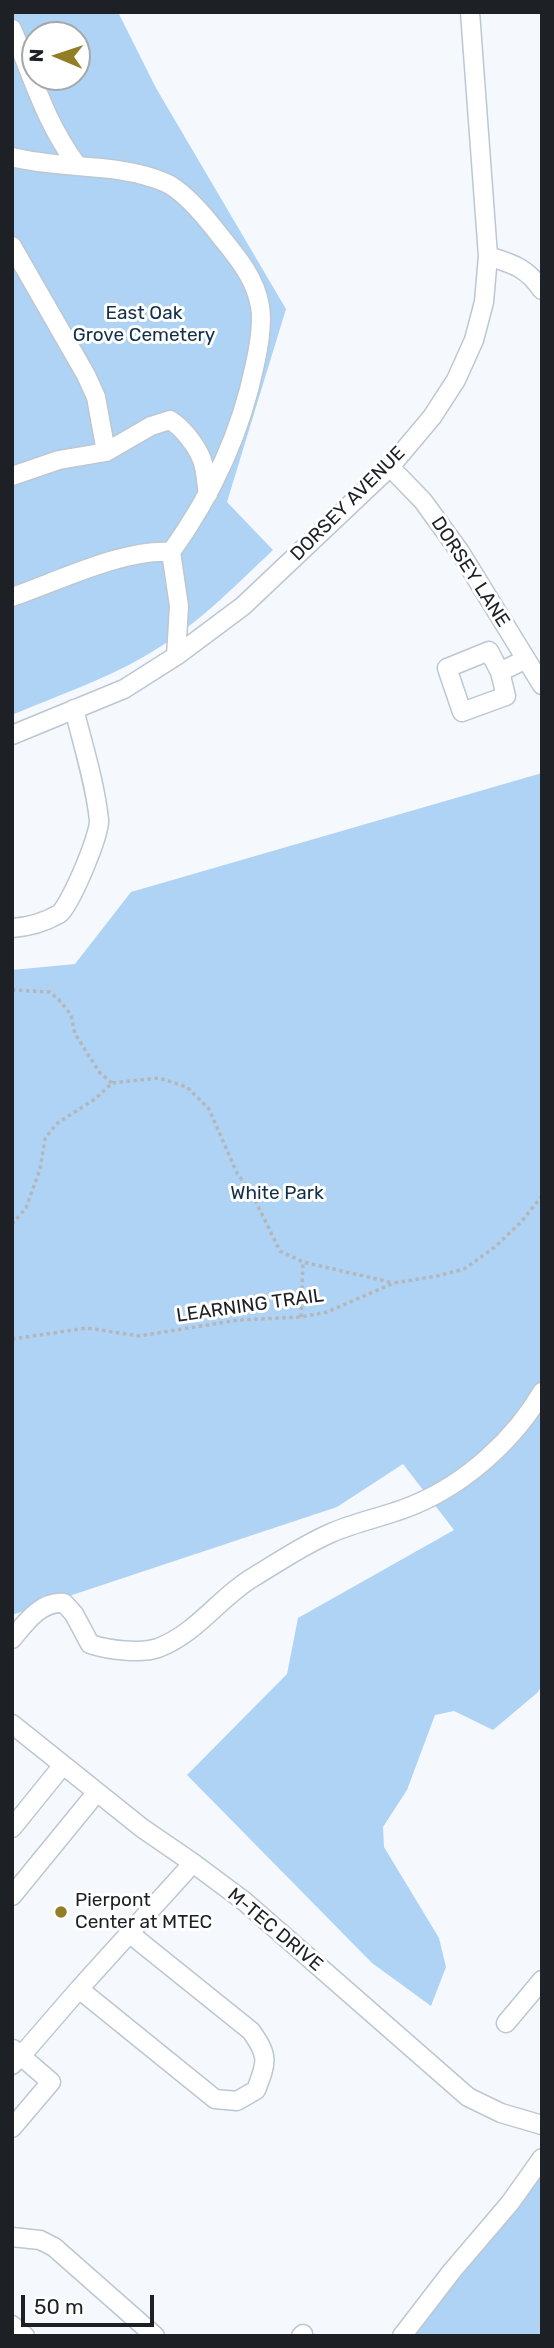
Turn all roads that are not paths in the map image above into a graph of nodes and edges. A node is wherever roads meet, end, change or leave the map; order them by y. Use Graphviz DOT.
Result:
graph roads {
  1 [pos="470,12"];
  2 [pos="12,29"];
  3 [pos="12,157"];
  4 [pos="77,165"];
  5 [pos="12,246"];
  6 [pos="488,256"];
  7 [pos="542,290"];
  8 [pos="106,452"];
  9 [pos="226,456"];
  10 [pos="203,461"];
  11 [pos="390,467"];
  12 [pos="12,475"];
  13 [pos="208,494"];
  14 [pos="171,552"];
  15 [pos="12,597"];
  16 [pos="176,656"];
  17 [pos="526,659"];
  18 [pos="500,672"];
  19 [pos="542,685"];
  20 [pos="74,709"];
  21 [pos="12,735"];
  22 [pos="12,928"];
  23 [pos="542,1392"];
  24 [pos="12,1639"];
  25 [pos="12,1724"];
  26 [pos="63,1765"];
  27 [pos="97,1792"];
  28 [pos="12,1828"];
  29 [pos="193,1863"];
  30 [pos="12,1896"];
  31 [pos="130,1934"];
  32 [pos="542,1980"];
  33 [pos="79,1989"];
  34 [pos="506,2023"];
  35 [pos="15,2056"];
  36 [pos="542,2125"];
  37 [pos="12,2128"];
  38 [pos="542,2158"];
  39 [pos="12,2237"];
  40 [pos="12,2325"];
  41 [pos="25,2336"];
  42 [pos="155,2336"];
  43 [pos="402,2336"];
  1 -- 6 [label="street, DORSEY AVENUE"];
  2 -- 4 [label="street"];
  3 -- 4 [label="street"];
  4 -- 9 [label="street"];
  5 -- 8 [label="street"];
  6 -- 7 [label="street"];
  6 -- 11 [label="street, DORSEY AVENUE"];
  8 -- 10 [label="street"];
  8 -- 12 [label="street"];
  9 -- 10 [label="street"];
  9 -- 13 [label="street"];
  10 -- 13 [label="street"];
  11 -- 16 [label="street, DORSEY AVENUE"];
  11 -- 17 [label="street, DORSEY LANE"];
  13 -- 14 [label="street"];
  14 -- 15 [label="street"];
  14 -- 16 [label="street"];
  16 -- 20 [label="street, DORSEY AVENUE"];
  17 -- 18 [label="street"];
  17 -- 19 [label="street, DORSEY LANE"];
  20 -- 21 [label="street, DORSEY AVENUE"];
  20 -- 22 [label="street"];
  23 -- 24 [label="street"];
  25 -- 26 [label="street, M-TEC DRIVE"];
  26 -- 27 [label="street, M-TEC DRIVE"];
  26 -- 28 [label="street"];
  27 -- 29 [label="street, M-TEC DRIVE"];
  27 -- 30 [label="street"];
  29 -- 31 [label="street"];
  29 -- 36 [label="street, M-TEC DRIVE"];
  31 -- 33 [label="street"];
  31 -- 33 [label="street"];
  32 -- 34 [label="street"];
  33 -- 35 [label="street"];
  35 -- 37 [label="street"];
  38 -- 43 [label="street"];
  39 -- 42 [label="street"];
  40 -- 41 [label="street"];
}
